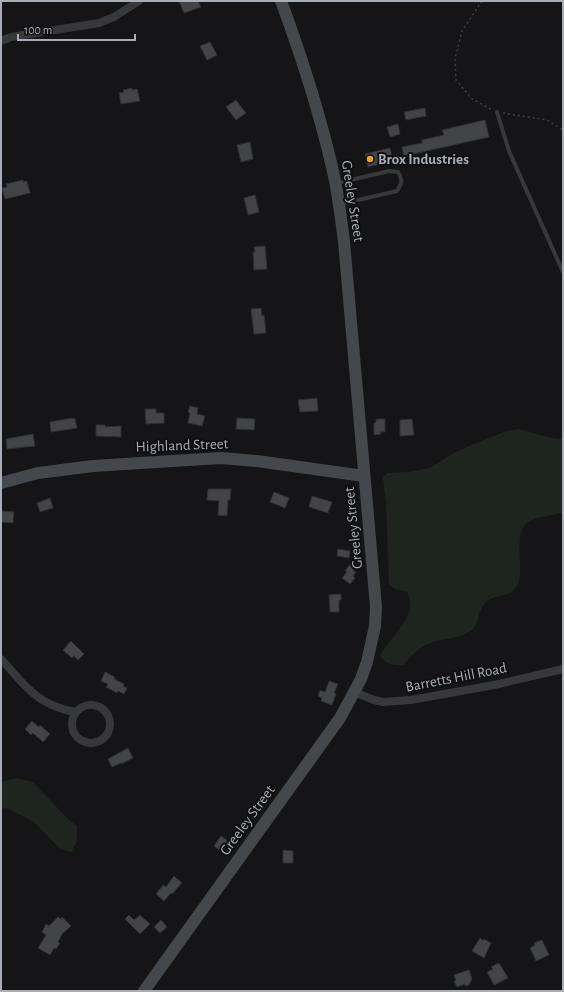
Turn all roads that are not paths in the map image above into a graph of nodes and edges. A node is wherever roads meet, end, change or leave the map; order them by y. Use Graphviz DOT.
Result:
graph roads {
  1 [pos="139,1"];
  2 [pos="281,1"];
  3 [pos="1,41"];
  4 [pos="497,112"];
  5 [pos="335,184"];
  6 [pos="339,204"];
  7 [pos="563,272"];
  8 [pos="364,476"];
  9 [pos="1,483"];
  10 [pos="1,659"];
  11 [pos="563,669"];
  12 [pos="354,692"];
  13 [pos="75,712"];
  14 [pos="144,991"];
  1 -- 3 [label="street"];
  2 -- 5 [label="street, Greeley Street"];
  4 -- 7 [label="lane"];
  5 -- 6 [label="street, Greeley Street"];
  5 -- 6 [label="lane"];
  6 -- 8 [label="street, Greeley Street"];
  8 -- 9 [label="street, Highland Street"];
  8 -- 12 [label="street, Greeley Street"];
  10 -- 13 [label="street"];
  11 -- 12 [label="street, Barretts Hill Road"];
  12 -- 14 [label="street, Greeley Street"];
  13 -- 13 [label="street"];
}
